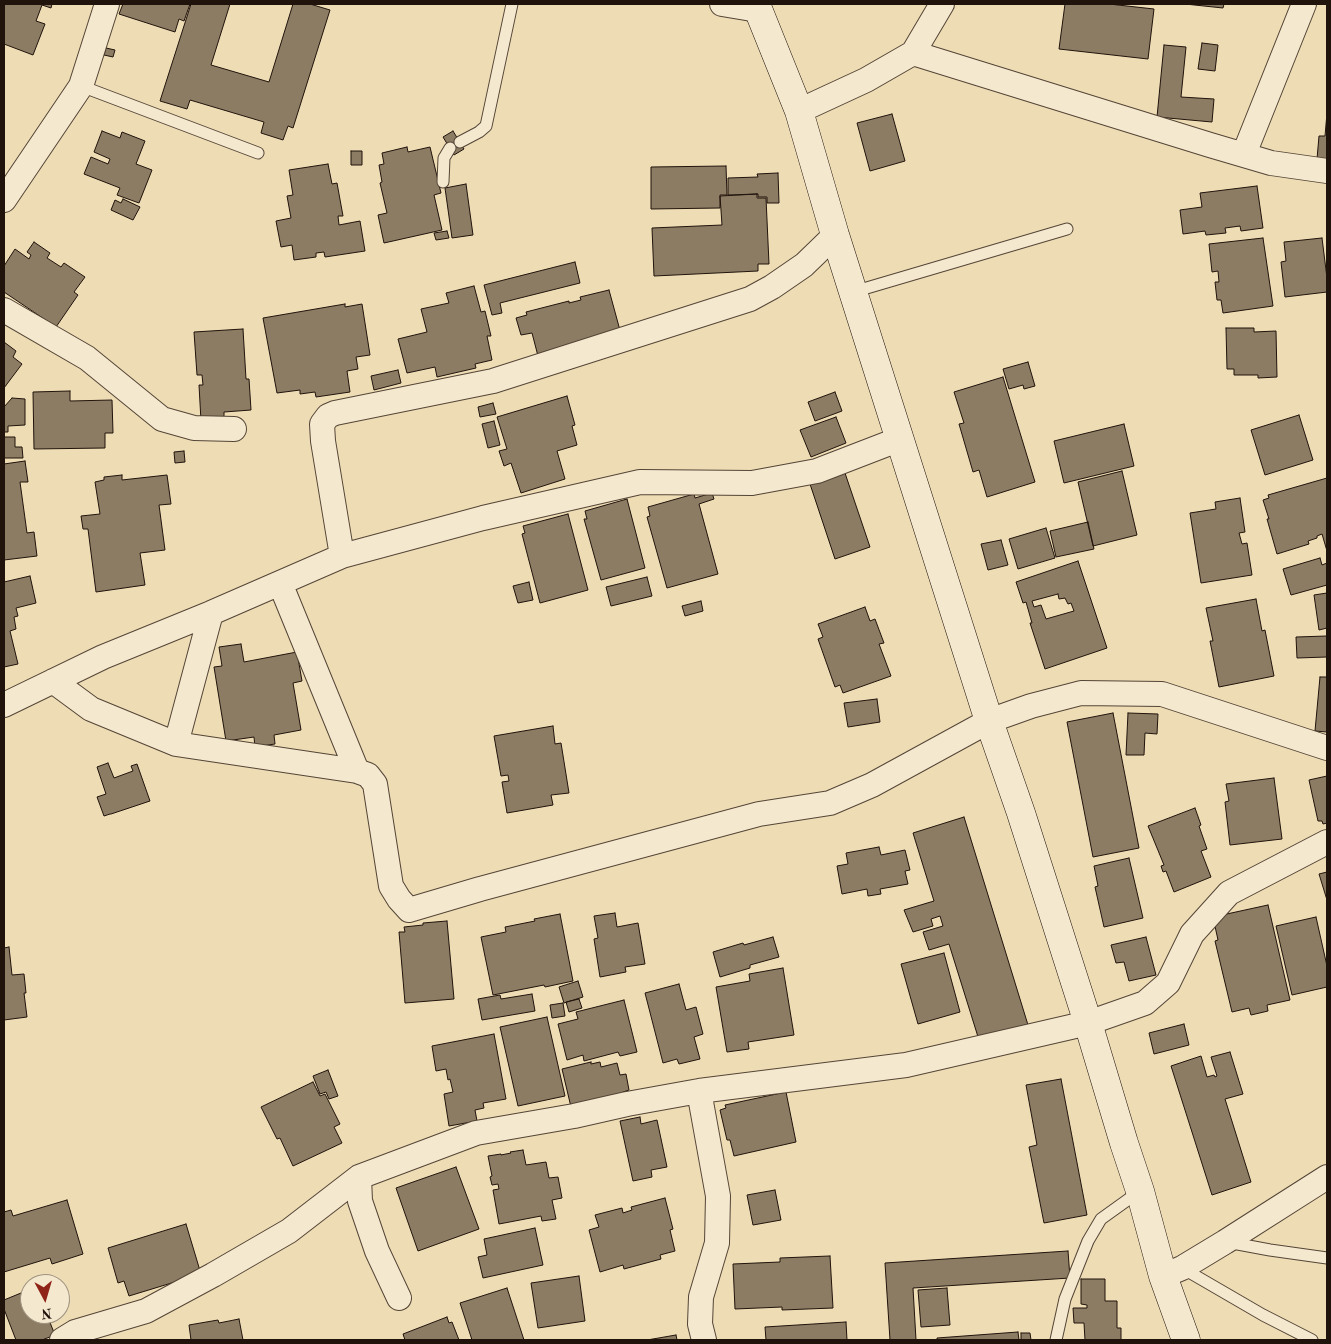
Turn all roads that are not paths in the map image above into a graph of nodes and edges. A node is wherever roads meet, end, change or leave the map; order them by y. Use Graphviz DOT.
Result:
graph roads {
  1 [pos="107,4"];
  2 [pos="512,4"];
  3 [pos="722,4"];
  4 [pos="942,4"];
  5 [pos="1304,4"];
  6 [pos="757,7"];
  7 [pos="913,53"];
  8 [pos="82,86"];
  9 [pos="799,111"];
  10 [pos="258,153"];
  11 [pos="1244,154"];
  12 [pos="1327,172"];
  13 [pos="443,182"];
  14 [pos="4,200"];
  15 [pos="1067,229"];
  16 [pos="835,235"];
  17 [pos="853,292"];
  18 [pos="4,310"];
  19 [pos="234,429"];
  20 [pos="900,438"];
  21 [pos="342,556"];
  22 [pos="280,583"];
  23 [pos="211,613"];
  24 [pos="53,681"];
  25 [pos="4,705"];
  26 [pos="989,721"];
  27 [pos="176,744"];
  28 [pos="1327,748"];
  29 [pos="356,771"];
  30 [pos="1327,842"];
  31 [pos="1088,1023"];
  32 [pos="699,1091"];
  33 [pos="359,1177"];
  34 [pos="1327,1177"];
  35 [pos="1140,1190"];
  36 [pos="1225,1242"];
  37 [pos="1327,1258"];
  38 [pos="1172,1272"];
  39 [pos="399,1298"];
  40 [pos="62,1340"];
  41 [pos="704,1340"];
  42 [pos="1056,1340"];
  43 [pos="1186,1340"];
  44 [pos="1312,1340"];
  1 -- 8 [label="street"];
  2 -- 13 [label="lane"];
  3 -- 6 [label="street"];
  4 -- 7 [label="street"];
  5 -- 11 [label="street"];
  6 -- 9 [label="main road"];
  7 -- 9 [label="street"];
  7 -- 11 [label="street"];
  8 -- 10 [label="lane"];
  8 -- 14 [label="street"];
  9 -- 16 [label="main road"];
  11 -- 12 [label="street"];
  15 -- 17 [label="lane"];
  16 -- 17 [label="main road"];
  16 -- 21 [label="street"];
  17 -- 20 [label="main road"];
  18 -- 19 [label="street"];
  20 -- 21 [label="street"];
  20 -- 26 [label="main road"];
  21 -- 22 [label="street"];
  22 -- 23 [label="street"];
  22 -- 29 [label="street"];
  23 -- 24 [label="street"];
  23 -- 27 [label="street"];
  24 -- 25 [label="street"];
  24 -- 27 [label="street"];
  26 -- 28 [label="street"];
  26 -- 29 [label="street"];
  26 -- 31 [label="main road"];
  27 -- 29 [label="street"];
  30 -- 31 [label="street"];
  31 -- 32 [label="street"];
  31 -- 35 [label="main road"];
  32 -- 33 [label="street"];
  32 -- 41 [label="street"];
  33 -- 39 [label="street"];
  33 -- 40 [label="street"];
  34 -- 36 [label="street"];
  35 -- 38 [label="main road"];
  35 -- 42 [label="lane"];
  36 -- 37 [label="lane"];
  36 -- 38 [label="street"];
  38 -- 43 [label="main road"];
  38 -- 44 [label="lane"];
}
